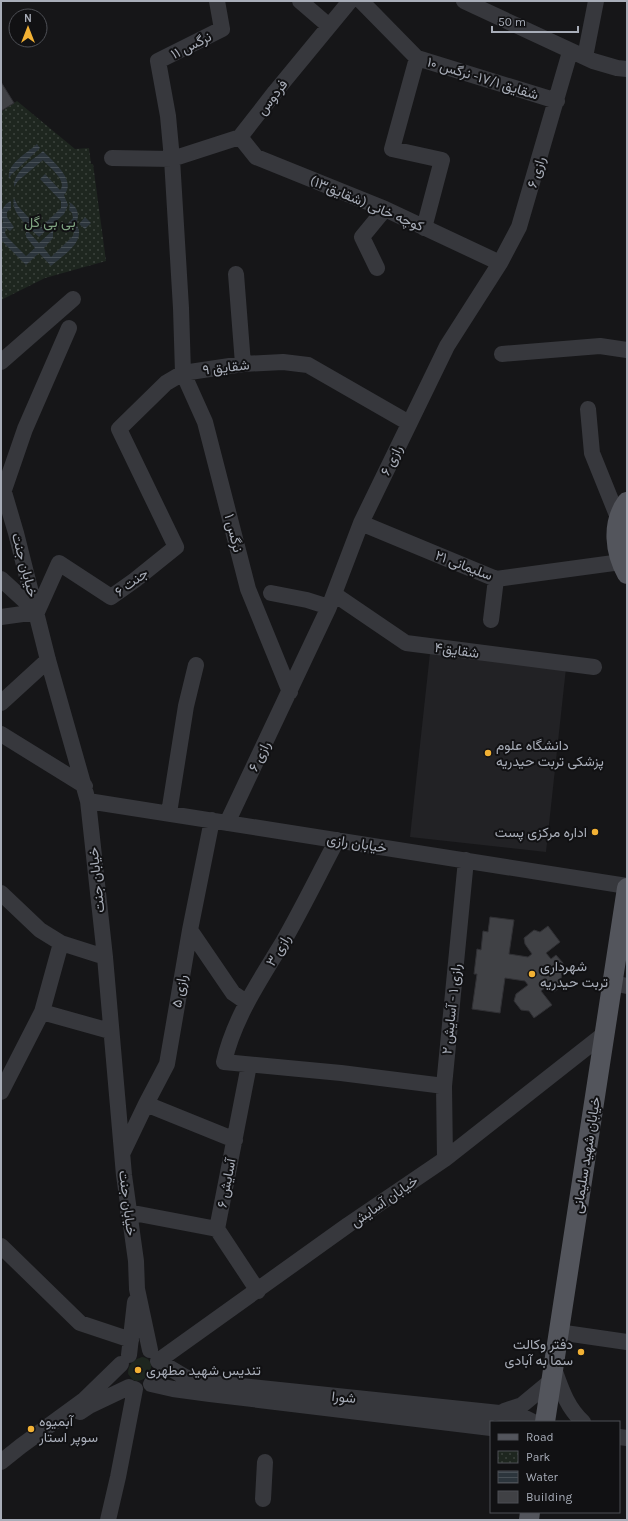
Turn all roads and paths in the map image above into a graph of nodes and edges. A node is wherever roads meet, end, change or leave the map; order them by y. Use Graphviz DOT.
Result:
graph roads {
  1 [pos="217,1"];
  2 [pos="300,1"];
  3 [pos="350,1"];
  4 [pos="361,1"];
  5 [pos="464,1"];
  6 [pos="596,1"];
  7 [pos="329,26"];
  8 [pos="578,55"];
  9 [pos="417,58"];
  10 [pos="627,69"];
  11 [pos="557,101"];
  12 [pos="240,137"];
  13 [pos="112,158"];
  14 [pos="172,159"];
  15 [pos="385,209"];
  16 [pos="424,228"];
  17 [pos="500,263"];
  18 [pos="378,268"];
  19 [pos="236,274"];
  20 [pos="73,299"];
  21 [pos="69,328"];
  22 [pos="627,350"];
  23 [pos="502,354"];
  24 [pos="1,362"];
  25 [pos="243,364"];
  26 [pos="183,373"];
  27 [pos="588,409"];
  28 [pos="409,423"];
  29 [pos="2,486"];
  30 [pos="150,492"];
  31 [pos="627,502"];
  32 [pos="618,520"];
  33 [pos="361,524"];
  34 [pos="624,568"];
  35 [pos="1,579"];
  36 [pos="496,579"];
  37 [pos="271,593"];
  38 [pos="332,601"];
  39 [pos="37,612"];
  40 [pos="1,617"];
  41 [pos="491,620"];
  42 [pos="48,660"];
  43 [pos="196,665"];
  44 [pos="594,667"];
  45 [pos="290,692"];
  46 [pos="1,703"];
  47 [pos="1,734"];
  48 [pos="86,793"];
  49 [pos="169,813"];
  50 [pos="219,821"];
  51 [pos="337,840"];
  52 [pos="466,860"];
  53 [pos="627,887"];
  54 [pos="1,893"];
  55 [pos="190,930"];
  56 [pos="61,943"];
  57 [pos="104,957"];
  58 [pos="620,985"];
  59 [pos="246,1002"];
  60 [pos="42,1012"];
  61 [pos="110,1031"];
  62 [pos="604,1034"];
  63 [pos="250,1065"];
  64 [pos="3,1085"];
  65 [pos="444,1086"];
  66 [pos="146,1104"];
  67 [pos="235,1140"];
  68 [pos="123,1153"];
  69 [pos="445,1158"];
  70 [pos="128,1212"];
  71 [pos="217,1229"];
  72 [pos="1,1246"];
  73 [pos="137,1289"];
  74 [pos="258,1291"];
  75 [pos="558,1332"];
  76 [pos="627,1342"];
  77 [pos="127,1353"];
  78 [pos="154,1356"];
  79 [pos="552,1373"];
  80 [pos="151,1384"];
  81 [pos="132,1388"];
  82 [pos="496,1412"];
  83 [pos="531,1421"];
  84 [pos="545,1421"];
  85 [pos="582,1421"];
  86 [pos="490,1428"];
  87 [pos="1,1462"];
  88 [pos="265,1462"];
  89 [pos="1,1472"];
  90 [pos="263,1499"];
  91 [pos="108,1520"];
  1 -- 14 [label="street, نرگس ۱۱"];
  2 -- 7 [label="street"];
  3 -- 7 [label="street, فردوس"];
  4 -- 9 [label="street, شقایق ۱۷/۱- نرگس ۱۰"];
  5 -- 8 [label="street"];
  6 -- 8 [label="street, رازی ۶"];
  7 -- 12 [label="street, فردوس"];
  8 -- 10 [label="street"];
  8 -- 11 [label="street, رازی ۶"];
  9 -- 11 [label="street, شقایق ۱۷/۱- نرگس ۱۰"];
  9 -- 16 [label="street"];
  11 -- 17 [label="street, رازی ۶"];
  12 -- 14 [label="street"];
  12 -- 15 [label="street, کوچه خانی (شقایق۱۳)"];
  13 -- 14 [label="street"];
  14 -- 26 [label="street"];
  15 -- 16 [label="street, کوچه خانی (شقایق۱۳)"];
  15 -- 18 [label="street"];
  16 -- 17 [label="street, کوچه خانی (شقایق۱۳)"];
  17 -- 28 [label="street, رازی ۶"];
  19 -- 25 [label="street"];
  20 -- 24 [label="street"];
  21 -- 29 [label="street"];
  22 -- 23 [label="street"];
  25 -- 26 [label="street, شقایق ۹"];
  25 -- 28 [label="street, شقایق ۹"];
  26 -- 30 [label="street, شقایق ۹"];
  26 -- 45 [label="street, نرگس ۱"];
  27 -- 32 [label="street"];
  28 -- 33 [label="street, رازی ۶"];
  29 -- 39 [label="street, خیابان جنت"];
  30 -- 39 [label="street, جنت ۶"];
  31 -- 32 [label="main road"];
  32 -- 34 [label="main road"];
  33 -- 36 [label="street, سلیمانی ۲۱"];
  33 -- 38 [label="street, رازی ۶"];
  34 -- 36 [label="street, سلیمانی ۲۱"];
  35 -- 39 [label="street"];
  36 -- 41 [label="street"];
  37 -- 38 [label="street, شقایق۴"];
  38 -- 44 [label="street, شقایق۴"];
  38 -- 45 [label="street, رازی ۶"];
  39 -- 40 [label="street"];
  39 -- 42 [label="street, خیابان جنت"];
  42 -- 46 [label="street"];
  42 -- 48 [label="street, خیابان جنت"];
  43 -- 49 [label="street"];
  45 -- 50 [label="street, رازی ۶"];
  47 -- 48 [label="street"];
  48 -- 49 [label="street, خیابان رازی"];
  48 -- 57 [label="street, خیابان جنت"];
  49 -- 50 [label="street, خیابان رازی"];
  50 -- 51 [label="street, خیابان رازی"];
  50 -- 55 [label="street, رازی ۵"];
  51 -- 52 [label="street, خیابان رازی"];
  51 -- 59 [label="street, رازی ۳"];
  52 -- 53 [label="street, خیابان رازی"];
  52 -- 65 [label="street, رازی ۱ - آسایش ۲"];
  53 -- 58 [label="main road, خیابان شهید سلیمانی"];
  54 -- 56 [label="street"];
  55 -- 59 [label="street"];
  55 -- 66 [label="street, رازی ۵"];
  56 -- 57 [label="street"];
  56 -- 60 [label="street"];
  57 -- 61 [label="street, خیابان جنت"];
  58 -- 62 [label="main road, خیابان شهید سلیمانی"];
  59 -- 63 [label="street, رازی ۳"];
  60 -- 61 [label="street"];
  60 -- 64 [label="street"];
  61 -- 68 [label="street, خیابان جنت"];
  62 -- 69 [label="street, خیابان آسایش"];
  62 -- 75 [label="main road, خیابان شهید سلیمانی"];
  63 -- 65 [label="street"];
  63 -- 67 [label="street, آسایش ۶"];
  65 -- 69 [label="street, رازی ۱ - آسایش ۲"];
  66 -- 67 [label="street"];
  66 -- 68 [label="street, رازی ۵"];
  67 -- 71 [label="street, آسایش ۶"];
  68 -- 70 [label="street, خیابان جنت"];
  69 -- 74 [label="street, خیابان آسایش"];
  70 -- 71 [label="street"];
  70 -- 73 [label="street, خیابان جنت"];
  71 -- 74 [label="street"];
  72 -- 77 [label="street"];
  73 -- 77 [label="street, خیابان جنت"];
  73 -- 78 [label="street, خیابان جنت"];
  74 -- 78 [label="street, خیابان آسایش"];
  75 -- 76 [label="street"];
  75 -- 79 [label="main road, خیابان شهید سلیمانی"];
  77 -- 78 [label="street"];
  77 -- 81 [label="street"];
  77 -- 87 [label="street"];
  78 -- 80 [label="street"];
  78 -- 82 [label="street, شورا"];
  79 -- 82 [label="street"];
  79 -- 84 [label="main road, خیابان شهید سلیمانی"];
  79 -- 85 [label="street"];
  80 -- 81 [label="street"];
  80 -- 86 [label="street, شورا"];
  81 -- 89 [label="street"];
  81 -- 91 [label="street"];
  82 -- 83 [label="street, شورا"];
  88 -- 90 [label="street"];
}
